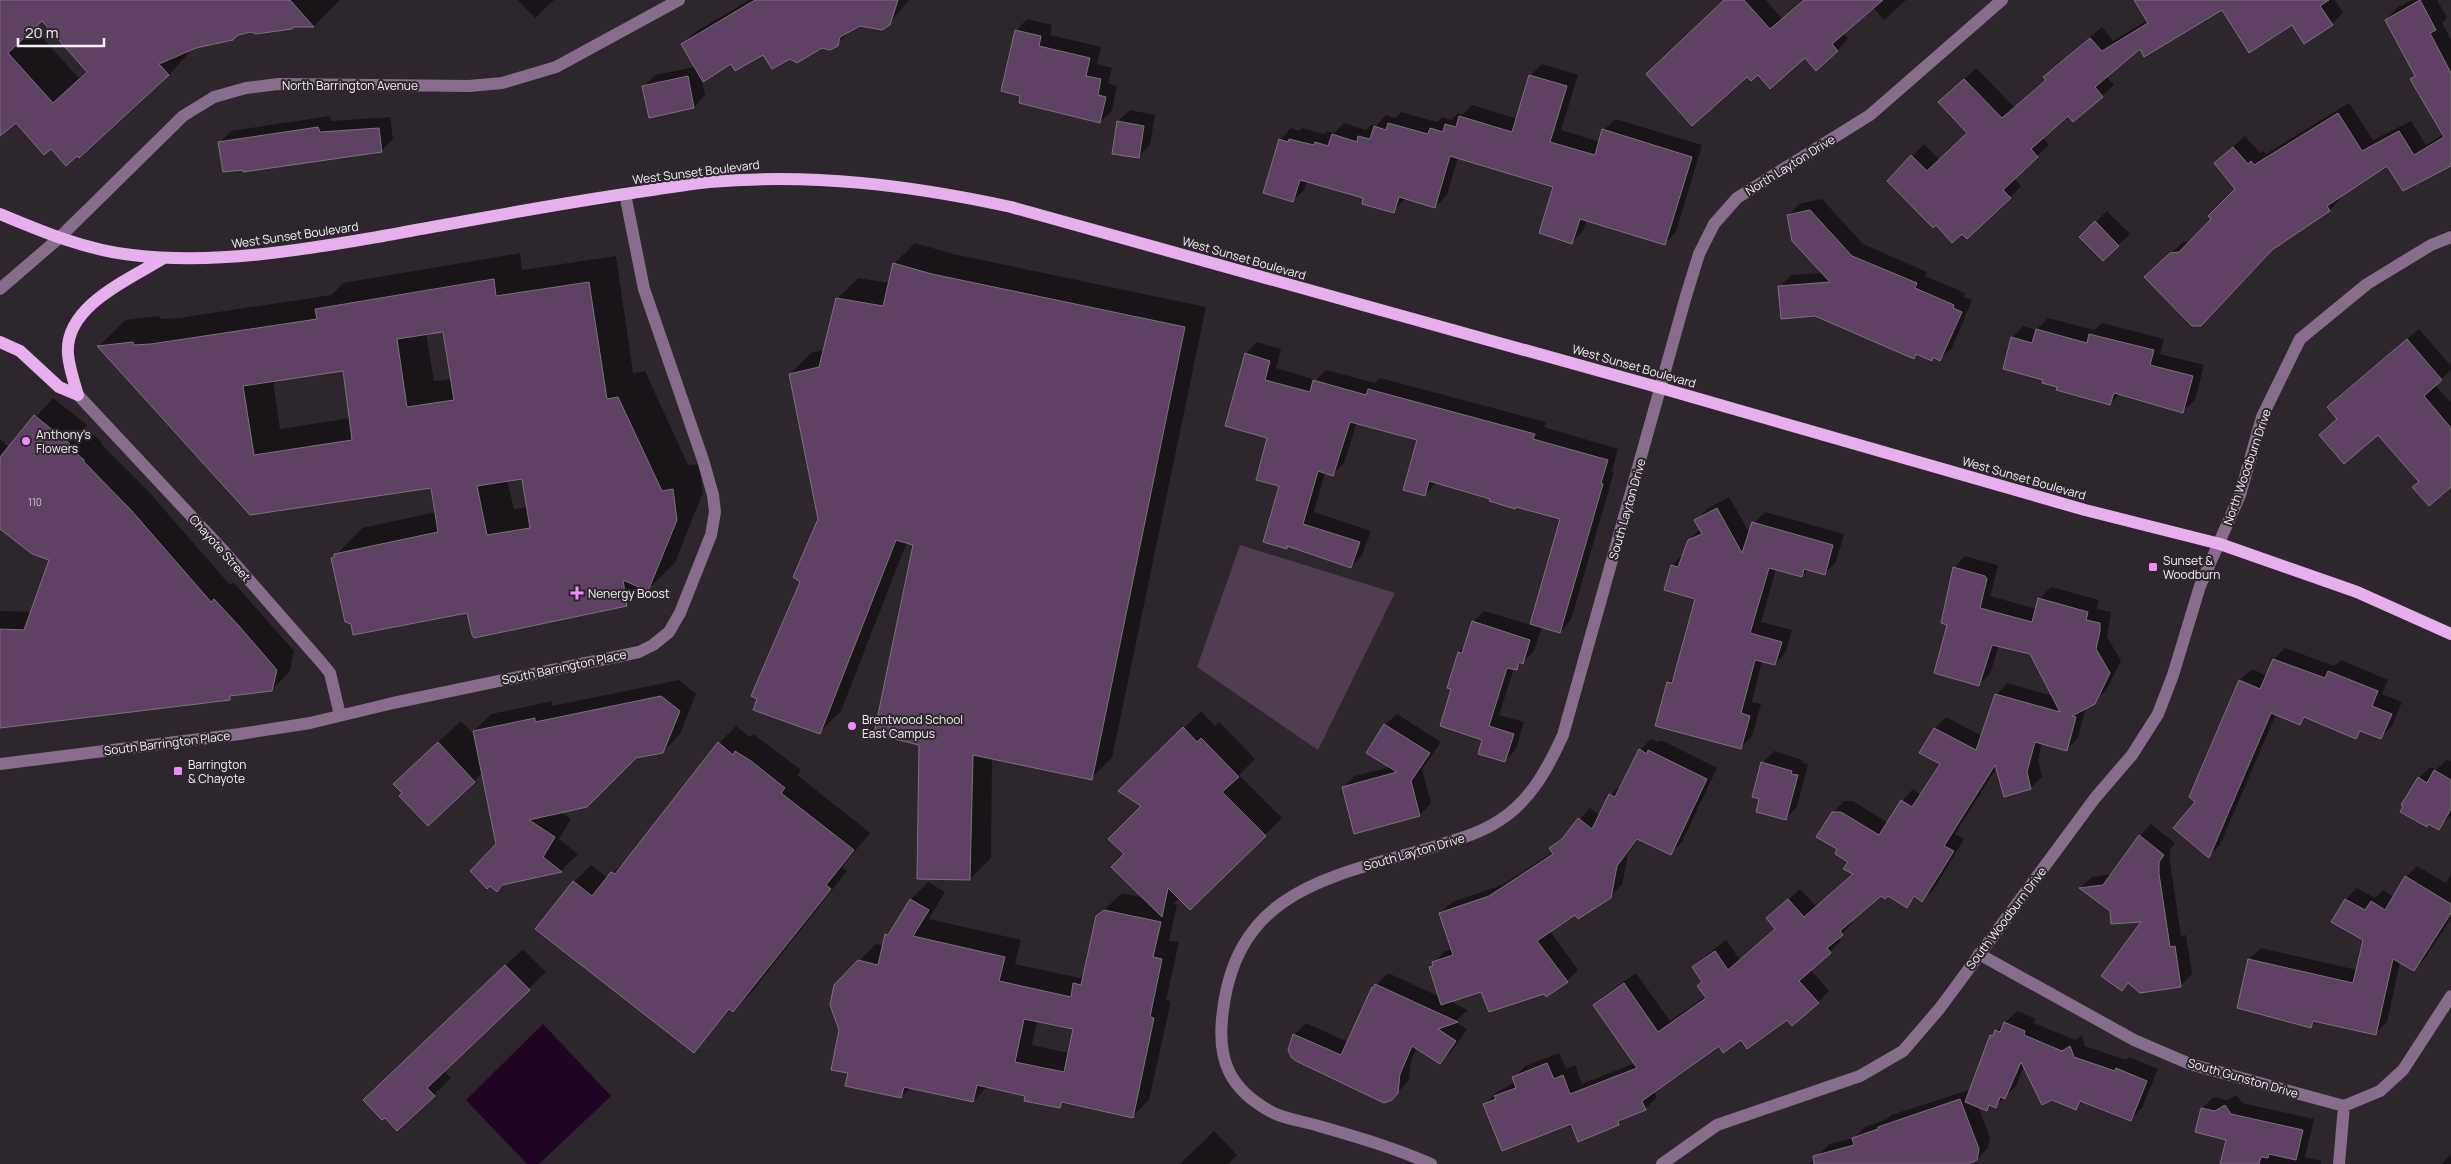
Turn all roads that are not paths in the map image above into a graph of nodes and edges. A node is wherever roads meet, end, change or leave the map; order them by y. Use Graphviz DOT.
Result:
graph roads {
  1 [pos="679,0"];
  2 [pos="2002,0"];
  3 [pos="625,194"];
  4 [pos="0,214"];
  5 [pos="2451,237"];
  6 [pos="58,239"];
  7 [pos="164,258"];
  8 [pos="0,289"];
  9 [pos="0,342"];
  10 [pos="1661,388"];
  11 [pos="78,395"];
  12 [pos="2220,544"];
  13 [pos="2451,634"];
  14 [pos="340,715"];
  15 [pos="0,764"];
  16 [pos="1979,954"];
  17 [pos="2451,996"];
  18 [pos="2344,1106"];
  19 [pos="1431,1164"];
  20 [pos="1662,1164"];
  21 [pos="2339,1164"];
  1 -- 6 [label="street, North Barrington Avenue"];
  2 -- 10 [label="street, North Layton Drive"];
  3 -- 7 [label="main road, West Sunset Boulevard"];
  3 -- 10 [label="main road, West Sunset Boulevard"];
  3 -- 14 [label="street, South Barrington Place"];
  4 -- 6 [label="main road, West Sunset Boulevard"];
  5 -- 12 [label="street, North Woodburn Drive"];
  6 -- 7 [label="main road, West Sunset Boulevard"];
  6 -- 8 [label="street, North Barrington Avenue"];
  7 -- 11 [label="main road"];
  9 -- 11 [label="main road"];
  10 -- 12 [label="main road, West Sunset Boulevard"];
  10 -- 19 [label="street, South Layton Drive"];
  11 -- 14 [label="street, Chayote Street"];
  12 -- 13 [label="main road, West Sunset Boulevard"];
  12 -- 16 [label="street, South Woodburn Drive"];
  14 -- 15 [label="street, South Barrington Place"];
  16 -- 18 [label="street, South Gunston Drive"];
  16 -- 20 [label="street, South Woodburn Drive"];
  17 -- 18 [label="street"];
  18 -- 21 [label="street"];
}
